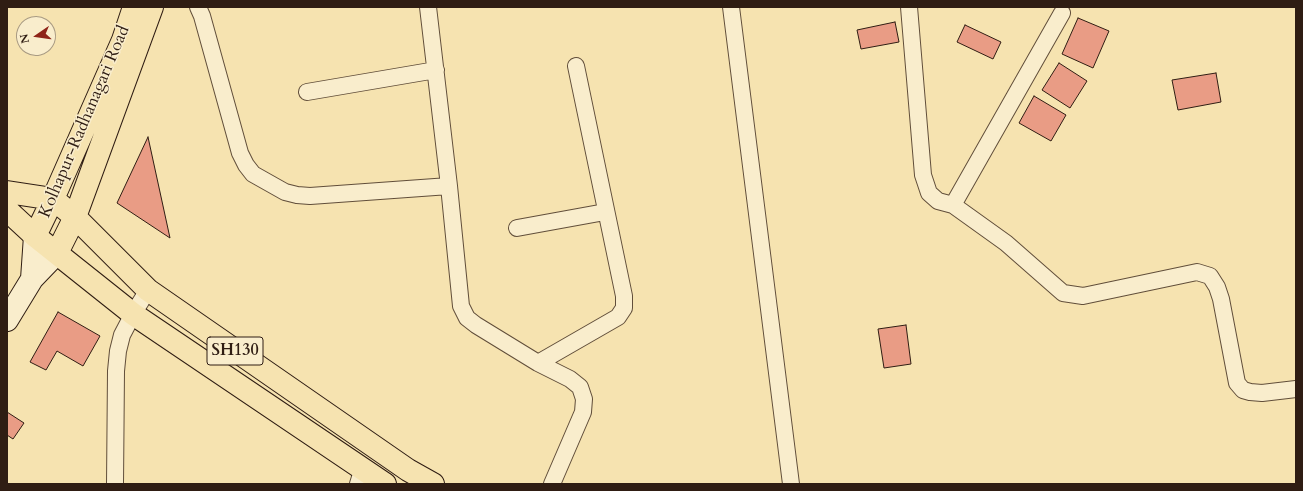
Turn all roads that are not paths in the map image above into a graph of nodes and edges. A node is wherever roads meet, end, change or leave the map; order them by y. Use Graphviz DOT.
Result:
graph roads {
  1 [pos="134,7"];
  2 [pos="152,7"];
  3 [pos="198,7"];
  4 [pos="428,7"];
  5 [pos="731,7"];
  6 [pos="909,7"];
  7 [pos="1062,13"];
  8 [pos="576,66"];
  9 [pos="436,70"];
  10 [pos="307,92"];
  11 [pos="449,186"];
  12 [pos="7,192"];
  13 [pos="53,199"];
  14 [pos="953,205"];
  15 [pos="7,210"];
  16 [pos="605,212"];
  17 [pos="75,217"];
  18 [pos="517,228"];
  19 [pos="35,236"];
  20 [pos="57,253"];
  21 [pos="32,280"];
  22 [pos="148,290"];
  23 [pos="133,314"];
  24 [pos="7,320"];
  25 [pos="538,363"];
  26 [pos="1296,389"];
  27 [pos="360,476"];
  28 [pos="406,477"];
  29 [pos="115,484"];
  30 [pos="385,484"];
  31 [pos="433,484"];
  32 [pos="552,484"];
  33 [pos="791,484"];
  1 -- 13 [label="main road, Kolhapur-Radhanagari Road"];
  2 -- 17 [label="main road"];
  3 -- 11 [label="street"];
  4 -- 9 [label="street"];
  5 -- 33 [label="street"];
  6 -- 14 [label="street"];
  7 -- 14 [label="street"];
  8 -- 16 [label="street"];
  9 -- 10 [label="street"];
  9 -- 11 [label="street"];
  11 -- 25 [label="street"];
  12 -- 13 [label="main road"];
  13 -- 17 [label="main road"];
  13 -- 19 [label="main road, Kolhapur-Radhanagari Road"];
  14 -- 26 [label="street"];
  15 -- 19 [label="main road"];
  16 -- 18 [label="street"];
  16 -- 25 [label="street"];
  17 -- 20 [label="main road"];
  17 -- 22 [label="main road, SH130"];
  19 -- 20 [label="main road, SH130"];
  19 -- 21 [label="main road"];
  20 -- 21 [label="main road"];
  20 -- 23 [label="main road, SH130"];
  21 -- 24 [label="main road"];
  22 -- 23 [label="street"];
  22 -- 28 [label="main road, SH130"];
  23 -- 27 [label="main road, SH130"];
  23 -- 29 [label="street"];
  25 -- 32 [label="street"];
  27 -- 30 [label="main road, SH130"];
  28 -- 31 [label="main road"];
}
